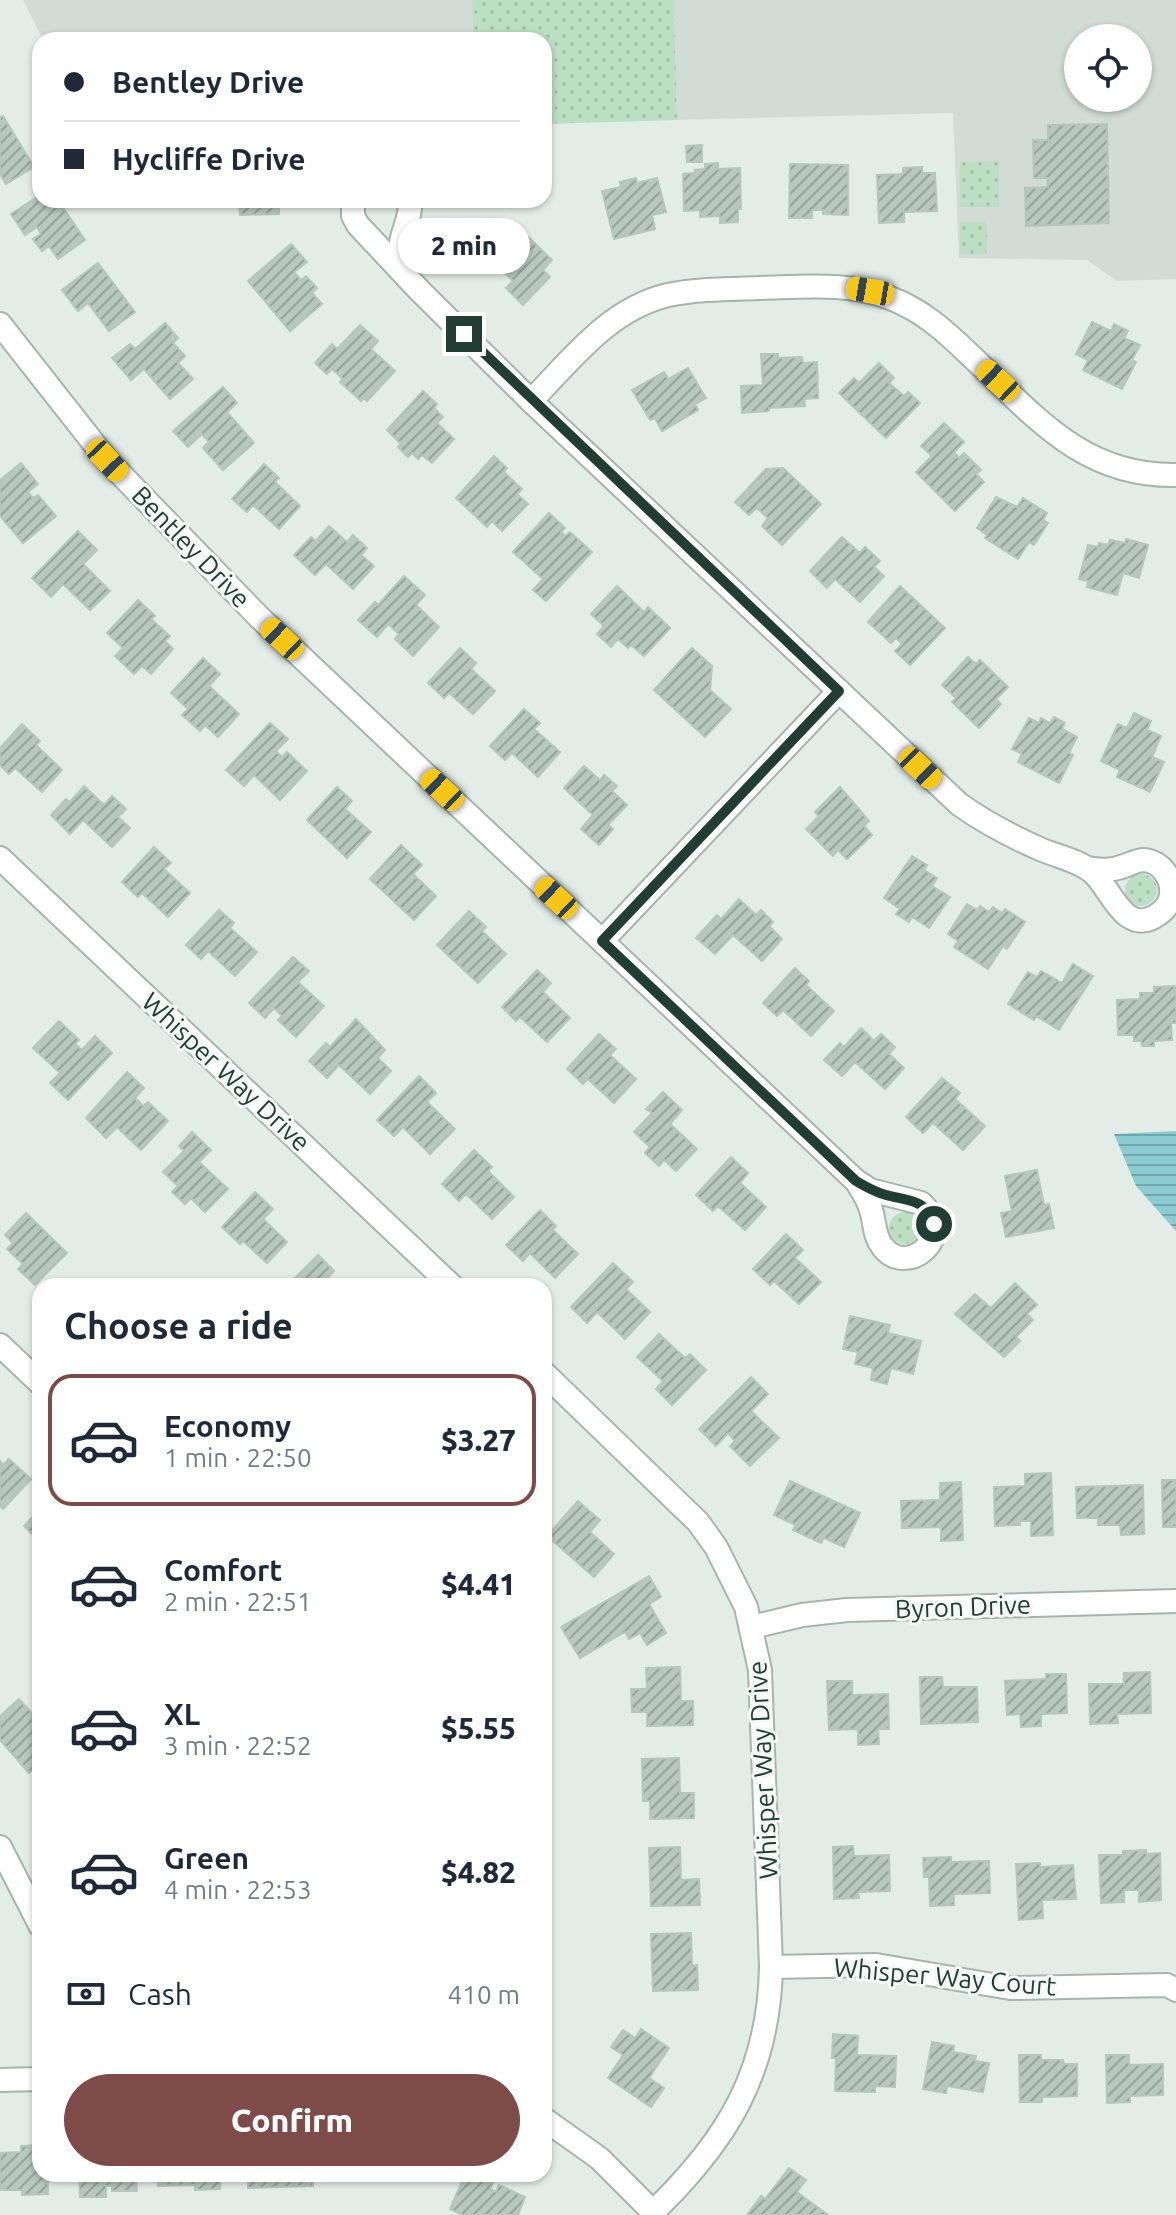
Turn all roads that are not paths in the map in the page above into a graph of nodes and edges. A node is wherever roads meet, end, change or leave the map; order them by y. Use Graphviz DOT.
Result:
graph roads {
  1 [pos="353,208"];
  2 [pos="411,208"];
  3 [pos="407,278"];
  4 [pos="0,324"];
  5 [pos="531,401"];
  6 [pos="1176,475"];
  7 [pos="839,691"];
  8 [pos="0,858"];
  9 [pos="1088,868"];
  10 [pos="602,941"];
  11 [pos="856,1181"];
  12 [pos="444,1278"];
  13 [pos="0,1345"];
  14 [pos="32,1375"];
  15 [pos="552,1381"];
  16 [pos="1176,1601"];
  17 [pos="752,1627"];
  18 [pos="0,1847"];
  19 [pos="32,1909"];
  20 [pos="771,1967"];
  21 [pos="1173,1985"];
  22 [pos="32,2079"];
  23 [pos="0,2080"];
  24 [pos="552,2125"];
  25 [pos="654,2214"];
  1 -- 3 [label="street"];
  2 -- 3 [label="street"];
  3 -- 5 [label="street"];
  4 -- 10 [label="street, Bentley Drive"];
  5 -- 6 [label="street"];
  5 -- 7 [label="street"];
  7 -- 9 [label="street"];
  7 -- 10 [label="street"];
  8 -- 12 [label="street, Whisper Way Drive"];
  10 -- 11 [label="street, Bentley Drive"];
  13 -- 14 [label="street"];
  15 -- 17 [label="street, Whisper Way Drive"];
  16 -- 17 [label="street, Byron Drive"];
  17 -- 20 [label="street, Whisper Way Drive"];
  18 -- 19 [label="street"];
  20 -- 21 [label="street, Whisper Way Court"];
  20 -- 25 [label="street, Whisper Way Drive"];
  22 -- 23 [label="street"];
  24 -- 25 [label="street"];
}
